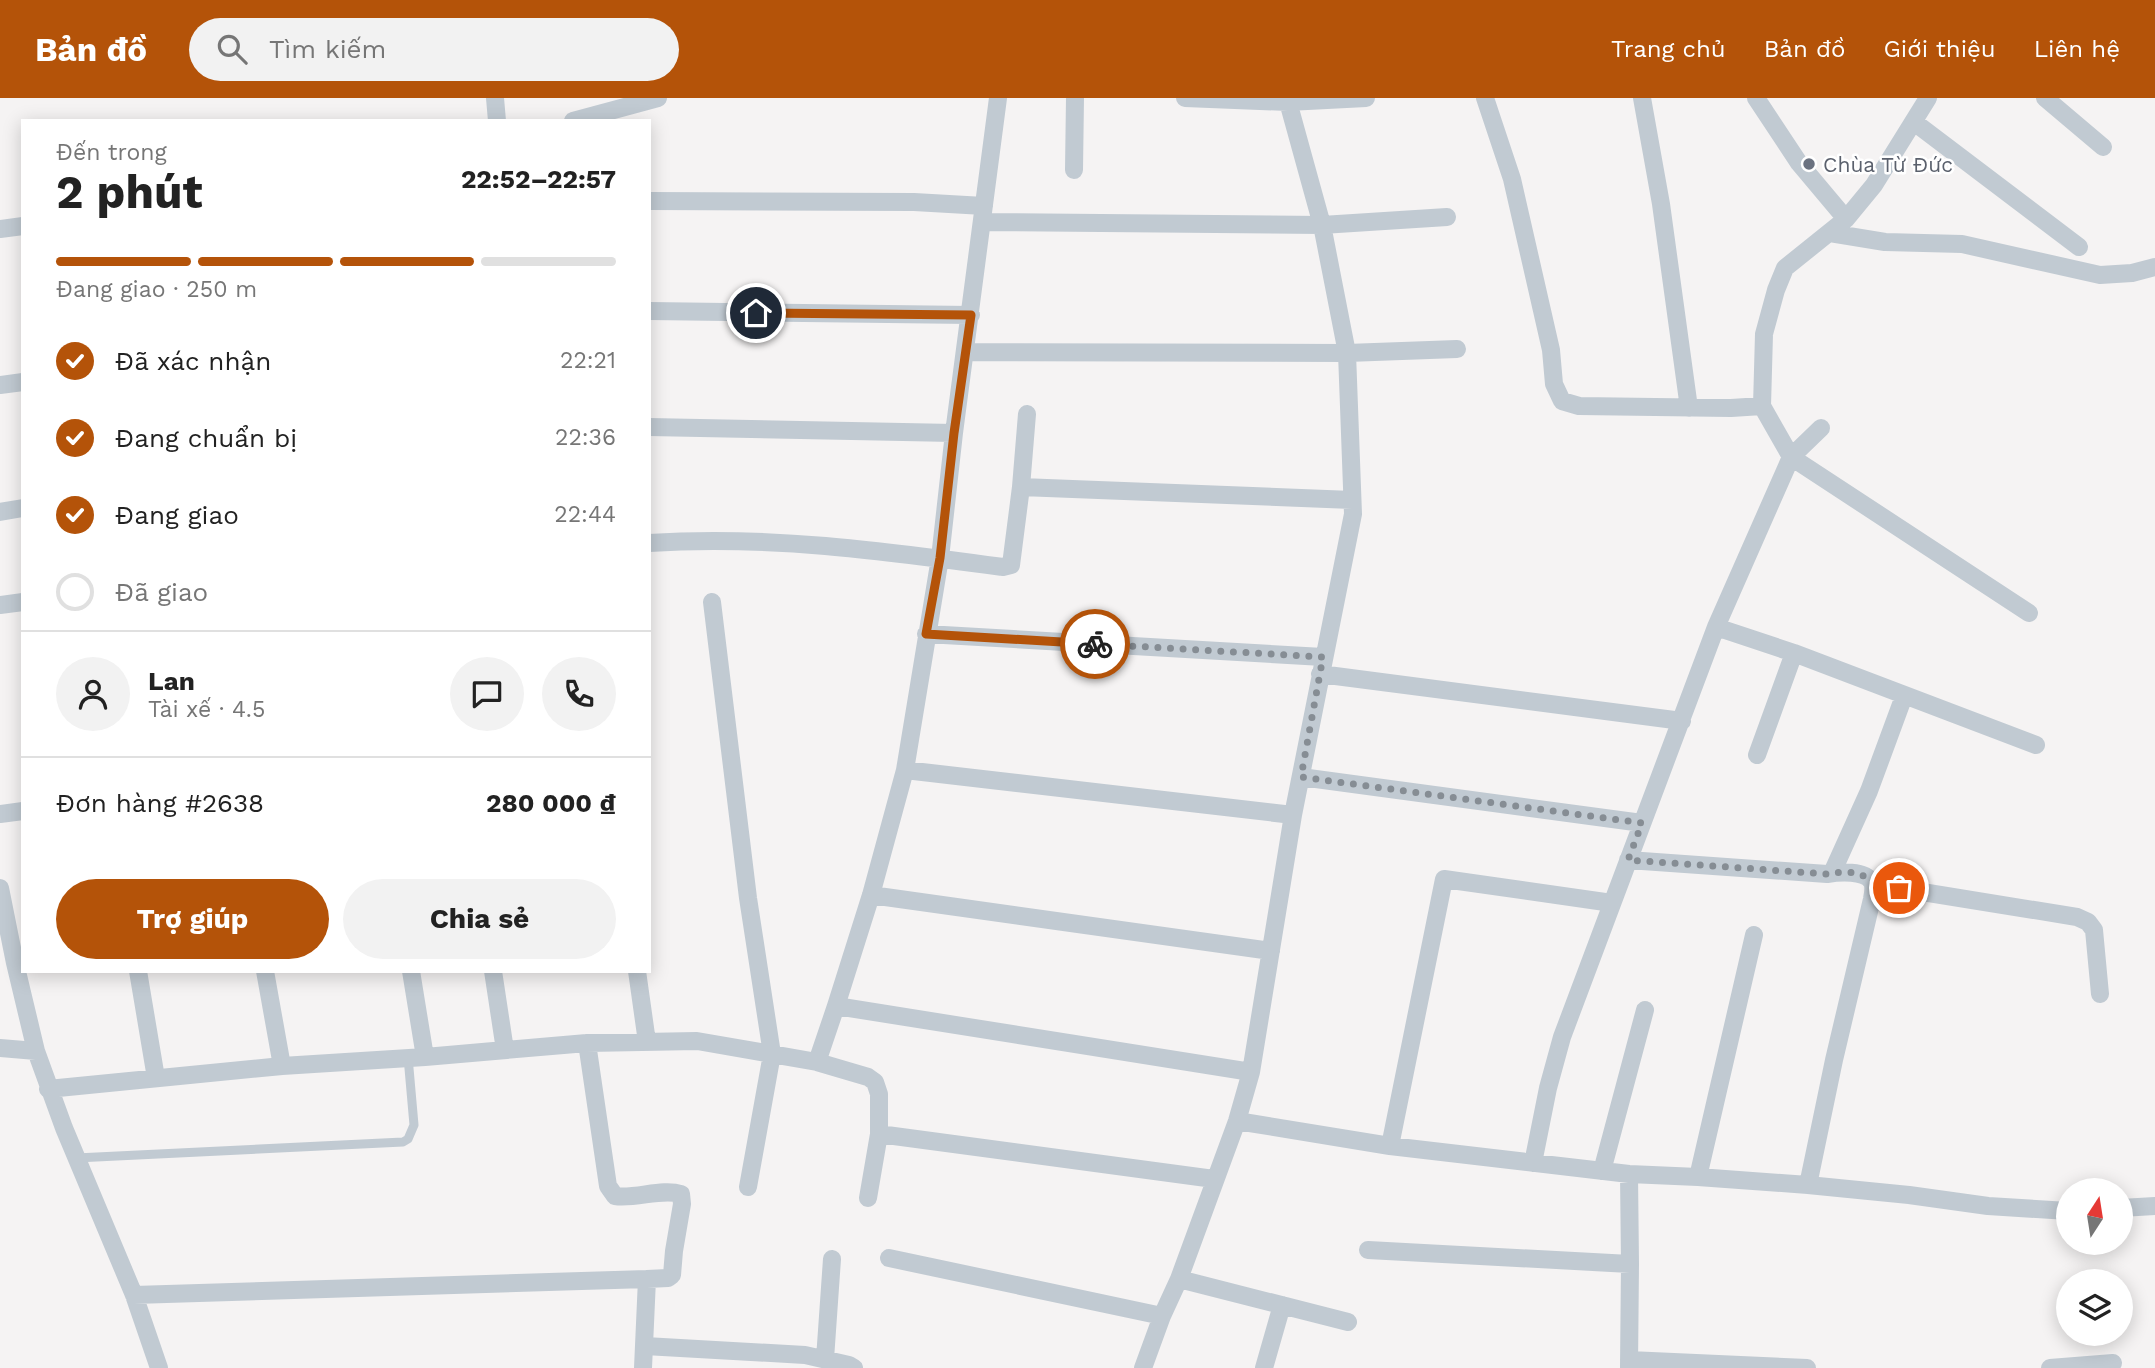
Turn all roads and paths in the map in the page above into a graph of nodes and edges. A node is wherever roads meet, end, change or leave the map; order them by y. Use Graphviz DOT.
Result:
graph roads {
  1 [pos="495,98"];
  2 [pos="658,98"];
  3 [pos="998,98"];
  4 [pos="1075,98"];
  5 [pos="1185,98"];
  6 [pos="1366,98"];
  7 [pos="1485,98"];
  8 [pos="1642,98"];
  9 [pos="1756,98"];
  10 [pos="1928,98"];
  11 [pos="2045,98"];
  12 [pos="1288,100"];
  13 [pos="497,119"];
  14 [pos="580,119"];
  15 [pos="1913,122"];
  16 [pos="2103,146"];
  17 [pos="1074,170"];
  18 [pos="651,201"];
  19 [pos="983,214"];
  20 [pos="1447,217"];
  21 [pos="1846,219"];
  22 [pos="1322,225"];
  23 [pos="21,226"];
  24 [pos="0,229"];
  25 [pos="1830,233"];
  26 [pos="2078,247"];
  27 [pos="2155,267"];
  28 [pos="651,312"];
  29 [pos="971,315"];
  30 [pos="1457,349"];
  31 [pos="965,352"];
  32 [pos="1347,353"];
  33 [pos="21,382"];
  34 [pos="0,385"];
  35 [pos="1762,406"];
  36 [pos="1689,408"];
  37 [pos="1027,414"];
  38 [pos="651,427"];
  39 [pos="1821,428"];
  40 [pos="954,433"];
  41 [pos="1791,457"];
  42 [pos="1021,487"];
  43 [pos="1352,500"];
  44 [pos="21,509"];
  45 [pos="0,512"];
  46 [pos="651,543"];
  47 [pos="940,558"];
  48 [pos="21,602"];
  49 [pos="712,602"];
  50 [pos="0,605"];
  51 [pos="2029,613"];
  52 [pos="1716,627"];
  53 [pos="926,634"];
  54 [pos="1794,653"];
  55 [pos="1322,666"];
  56 [pos="1904,696"];
  57 [pos="1682,721"];
  58 [pos="2036,745"];
  59 [pos="1757,755"];
  60 [pos="905,770"];
  61 [pos="1301,777"];
  62 [pos="21,811"];
  63 [pos="0,814"];
  64 [pos="1293,815"];
  65 [pos="1642,823"];
  66 [pos="1628,860"];
  67 [pos="1832,873"];
  68 [pos="1873,884"];
  69 [pos="0,888"];
  70 [pos="871,895"];
  71 [pos="1612,903"];
  72 [pos="1754,935"];
  73 [pos="1271,951"];
  74 [pos="138,973"];
  75 [pos="265,973"];
  76 [pos="411,973"];
  77 [pos="493,973"];
  78 [pos="637,973"];
  79 [pos="2100,994"];
  80 [pos="836,1006"];
  81 [pos="1645,1010"];
  82 [pos="647,1042"];
  83 [pos="587,1043"];
  84 [pos="0,1048"];
  85 [pos="505,1050"];
  86 [pos="36,1051"];
  87 [pos="772,1054"];
  88 [pos="417,1057"];
  89 [pos="817,1062"];
  90 [pos="282,1066"];
  91 [pos="1251,1072"];
  92 [pos="156,1078"];
  93 [pos="48,1089"];
  94 [pos="1237,1121"];
  95 [pos="879,1134"];
  96 [pos="1390,1146"];
  97 [pos="76,1158"];
  98 [pos="1534,1163"];
  99 [pos="1602,1171"];
  100 [pos="1629,1174"];
  101 [pos="1698,1177"];
  102 [pos="1214,1179"];
  103 [pos="1808,1185"];
  104 [pos="748,1188"];
  105 [pos="868,1198"];
  106 [pos="2155,1206"];
  107 [pos="2133,1207"];
  108 [pos="2056,1210"];
  109 [pos="1368,1250"];
  110 [pos="889,1258"];
  111 [pos="832,1259"];
  112 [pos="1630,1264"];
  113 [pos="647,1279"];
  114 [pos="1179,1279"];
  115 [pos="134,1295"];
  116 [pos="1282,1305"];
  117 [pos="1162,1316"];
  118 [pos="1348,1322"];
  119 [pos="645,1346"];
  120 [pos="825,1359"];
  121 [pos="804,1362"];
  122 [pos="2113,1363"];
  123 [pos="1629,1364"];
  124 [pos="159,1368"];
  125 [pos="643,1368"];
  126 [pos="854,1368"];
  127 [pos="1143,1368"];
  128 [pos="1264,1368"];
  129 [pos="1807,1368"];
  130 [pos="2050,1368"];
  1 -- 13 [label="street"];
  2 -- 14 [label="street"];
  3 -- 19 [label="street"];
  4 -- 17 [label="street"];
  5 -- 12 [label="street"];
  6 -- 12 [label="street"];
  7 -- 36 [label="street"];
  8 -- 36 [label="street"];
  9 -- 21 [label="street"];
  10 -- 15 [label="street"];
  11 -- 16 [label="street"];
  12 -- 22 [label="street"];
  15 -- 21 [label="street"];
  15 -- 26 [label="street"];
  18 -- 19 [label="street"];
  19 -- 22 [label="street"];
  19 -- 29 [label="street"];
  20 -- 22 [label="street"];
  21 -- 25 [label="street"];
  22 -- 32 [label="street"];
  23 -- 24 [label="street"];
  25 -- 27 [label="street"];
  25 -- 35 [label="street"];
  28 -- 29 [label="street"];
  29 -- 31 [label="street"];
  30 -- 32 [label="street"];
  31 -- 32 [label="street"];
  31 -- 40 [label="street"];
  32 -- 43 [label="street"];
  33 -- 34 [label="street"];
  35 -- 36 [label="street"];
  35 -- 41 [label="street"];
  37 -- 42 [label="street"];
  38 -- 40 [label="street"];
  39 -- 41 [label="street"];
  40 -- 47 [label="street"];
  41 -- 51 [label="street"];
  41 -- 52 [label="street"];
  42 -- 43 [label="street"];
  42 -- 47 [label="street"];
  43 -- 55 [label="street"];
  44 -- 45 [label="street"];
  46 -- 47 [label="street"];
  47 -- 53 [label="street"];
  48 -- 50 [label="street"];
  49 -- 87 [label="street"];
  52 -- 54 [label="street"];
  52 -- 57 [label="street"];
  53 -- 55 [label="street"];
  53 -- 60 [label="street"];
  54 -- 56 [label="street"];
  54 -- 59 [label="street"];
  55 -- 57 [label="street"];
  55 -- 61 [label="street"];
  56 -- 58 [label="street"];
  56 -- 67 [label="street"];
  57 -- 65 [label="street"];
  60 -- 64 [label="street"];
  60 -- 70 [label="street"];
  61 -- 64 [label="street"];
  61 -- 65 [label="street"];
  62 -- 63 [label="street"];
  64 -- 73 [label="street"];
  65 -- 66 [label="street"];
  66 -- 67 [label="street"];
  66 -- 71 [label="street"];
  67 -- 68 [label="street"];
  68 -- 79 [label="street"];
  68 -- 103 [label="street"];
  69 -- 86 [label="street"];
  70 -- 73 [label="street"];
  70 -- 80 [label="street"];
  71 -- 96 [label="street"];
  71 -- 98 [label="street"];
  72 -- 101 [label="street"];
  73 -- 91 [label="street"];
  74 -- 92 [label="street"];
  75 -- 90 [label="street"];
  76 -- 88 [label="street"];
  77 -- 85 [label="street"];
  78 -- 82 [label="street"];
  80 -- 89 [label="street"];
  80 -- 91 [label="street"];
  81 -- 99 [label="street"];
  82 -- 83 [label="street"];
  82 -- 87 [label="street"];
  83 -- 85 [label="street"];
  83 -- 113 [label="street"];
  84 -- 86 [label="street"];
  85 -- 88 [label="street"];
  86 -- 93 [label="street"];
  87 -- 89 [label="street"];
  87 -- 104 [label="street"];
  88 -- 90 [label="street"];
  88 -- 97 [label="lane"];
  89 -- 95 [label="street"];
  90 -- 92 [label="street"];
  91 -- 94 [label="street"];
  92 -- 93 [label="street"];
  93 -- 97 [label="street"];
  94 -- 96 [label="street"];
  94 -- 102 [label="street"];
  95 -- 102 [label="street"];
  95 -- 105 [label="street"];
  96 -- 98 [label="street"];
  97 -- 115 [label="street"];
  98 -- 99 [label="street"];
  99 -- 100 [label="street"];
  100 -- 101 [label="street"];
  100 -- 112 [label="street"];
  101 -- 103 [label="street"];
  102 -- 114 [label="street"];
  103 -- 108 [label="street"];
  106 -- 107 [label="street"];
  109 -- 112 [label="street"];
  110 -- 117 [label="street"];
  111 -- 120 [label="street"];
  112 -- 123 [label="street"];
  113 -- 115 [label="street"];
  113 -- 119 [label="street"];
  114 -- 116 [label="street"];
  114 -- 117 [label="street"];
  115 -- 124 [label="street"];
  116 -- 118 [label="street"];
  116 -- 128 [label="street"];
  117 -- 127 [label="street"];
  119 -- 121 [label="street"];
  119 -- 125 [label="street"];
  120 -- 121 [label="street"];
  120 -- 126 [label="street"];
  122 -- 130 [label="street"];
  123 -- 129 [label="street"];
}
